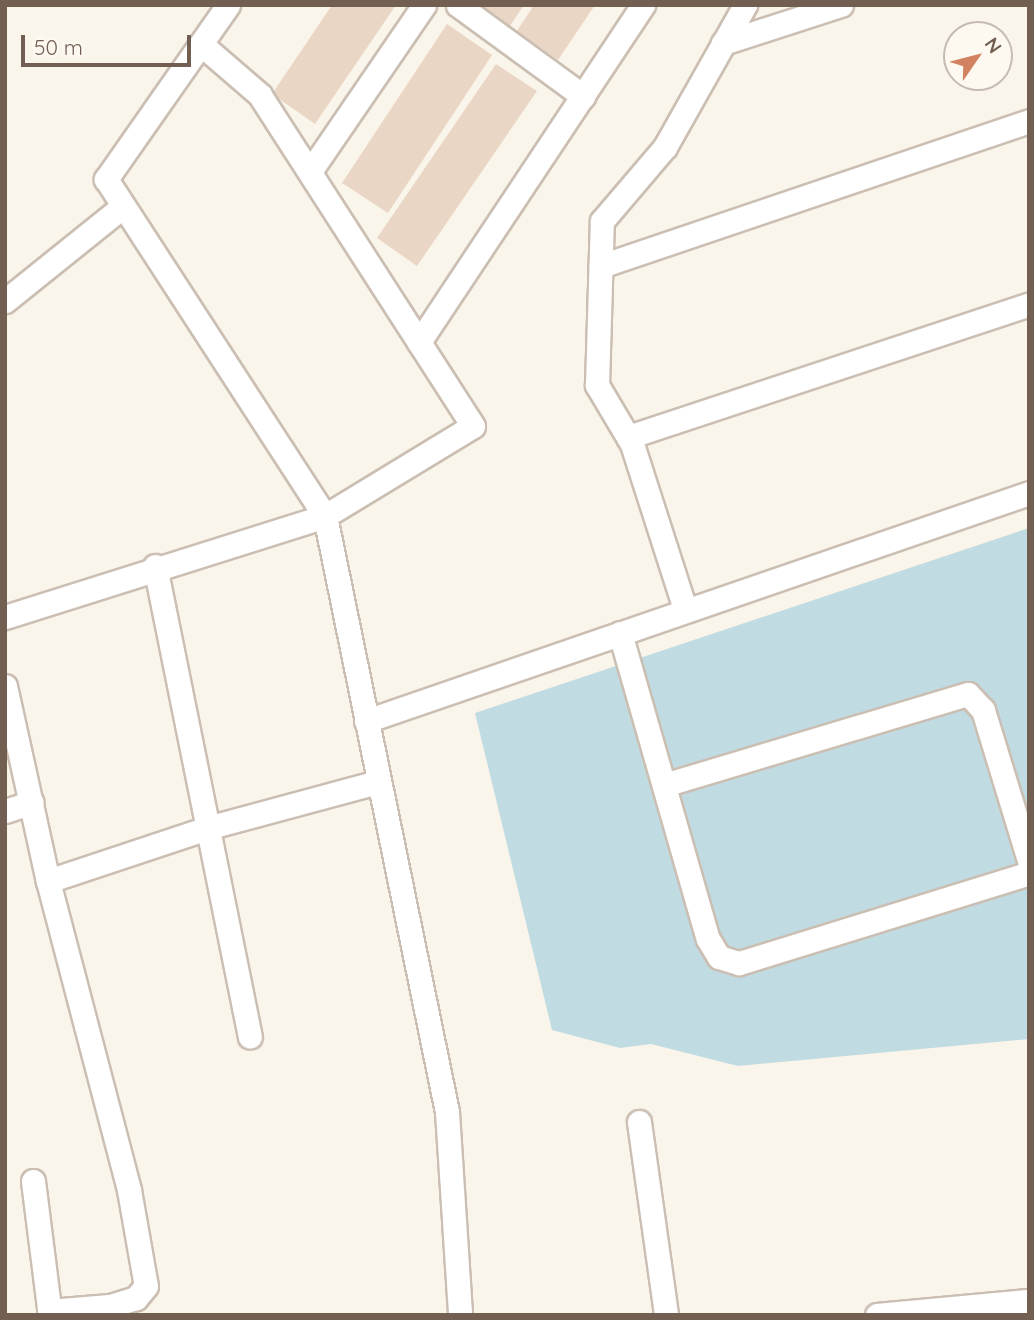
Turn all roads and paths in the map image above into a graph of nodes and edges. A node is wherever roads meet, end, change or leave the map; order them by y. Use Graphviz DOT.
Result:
graph roads {
  1 [pos="228,5"];
  2 [pos="424,5"];
  3 [pos="458,5"];
  4 [pos="643,5"];
  5 [pos="745,5"];
  6 [pos="841,5"];
  7 [pos="723,43"];
  8 [pos="202,45"];
  9 [pos="583,96"];
  10 [pos="1029,121"];
  11 [pos="311,170"];
  12 [pos="124,206"];
  13 [pos="601,266"];
  14 [pos="5,301"];
  15 [pos="1029,304"];
  16 [pos="419,342"];
  17 [pos="628,437"];
  18 [pos="1029,493"];
  19 [pos="326,516"];
  20 [pos="156,566"];
  21 [pos="685,609"];
  22 [pos="5,617"];
  23 [pos="620,633"];
  24 [pos="5,685"];
  25 [pos="366,721"];
  26 [pos="378,782"];
  27 [pos="664,785"];
  28 [pos="32,802"];
  29 [pos="5,810"];
  30 [pos="207,828"];
  31 [pos="1029,860"];
  32 [pos="1029,873"];
  33 [pos="48,881"];
  34 [pos="250,1037"];
  35 [pos="639,1122"];
  36 [pos="33,1181"];
  37 [pos="1029,1301"];
  38 [pos="49,1313"];
  39 [pos="460,1315"];
  40 [pos="666,1315"];
  41 [pos="877,1315"];
  1 -- 8 [label="street"];
  2 -- 11 [label="street"];
  3 -- 9 [label="street"];
  4 -- 9 [label="street"];
  5 -- 7 [label="street"];
  6 -- 7 [label="street"];
  7 -- 13 [label="street"];
  8 -- 11 [label="street"];
  8 -- 12 [label="street"];
  9 -- 16 [label="street"];
  10 -- 13 [label="street"];
  11 -- 16 [label="street"];
  12 -- 14 [label="street"];
  12 -- 19 [label="street"];
  13 -- 17 [label="street"];
  15 -- 17 [label="street"];
  16 -- 19 [label="street"];
  17 -- 21 [label="street"];
  18 -- 21 [label="street"];
  19 -- 20 [label="street"];
  19 -- 25 [label="street"];
  20 -- 22 [label="street"];
  20 -- 30 [label="street"];
  21 -- 23 [label="street"];
  23 -- 25 [label="street"];
  23 -- 27 [label="street"];
  24 -- 28 [label="street"];
  25 -- 26 [label="street"];
  26 -- 30 [label="street"];
  26 -- 39 [label="street"];
  27 -- 31 [label="street"];
  27 -- 32 [label="street"];
  28 -- 29 [label="street"];
  28 -- 33 [label="street"];
  30 -- 33 [label="street"];
  30 -- 34 [label="street"];
  33 -- 38 [label="street"];
  35 -- 40 [label="street"];
  36 -- 38 [label="street"];
  37 -- 41 [label="street"];
}
